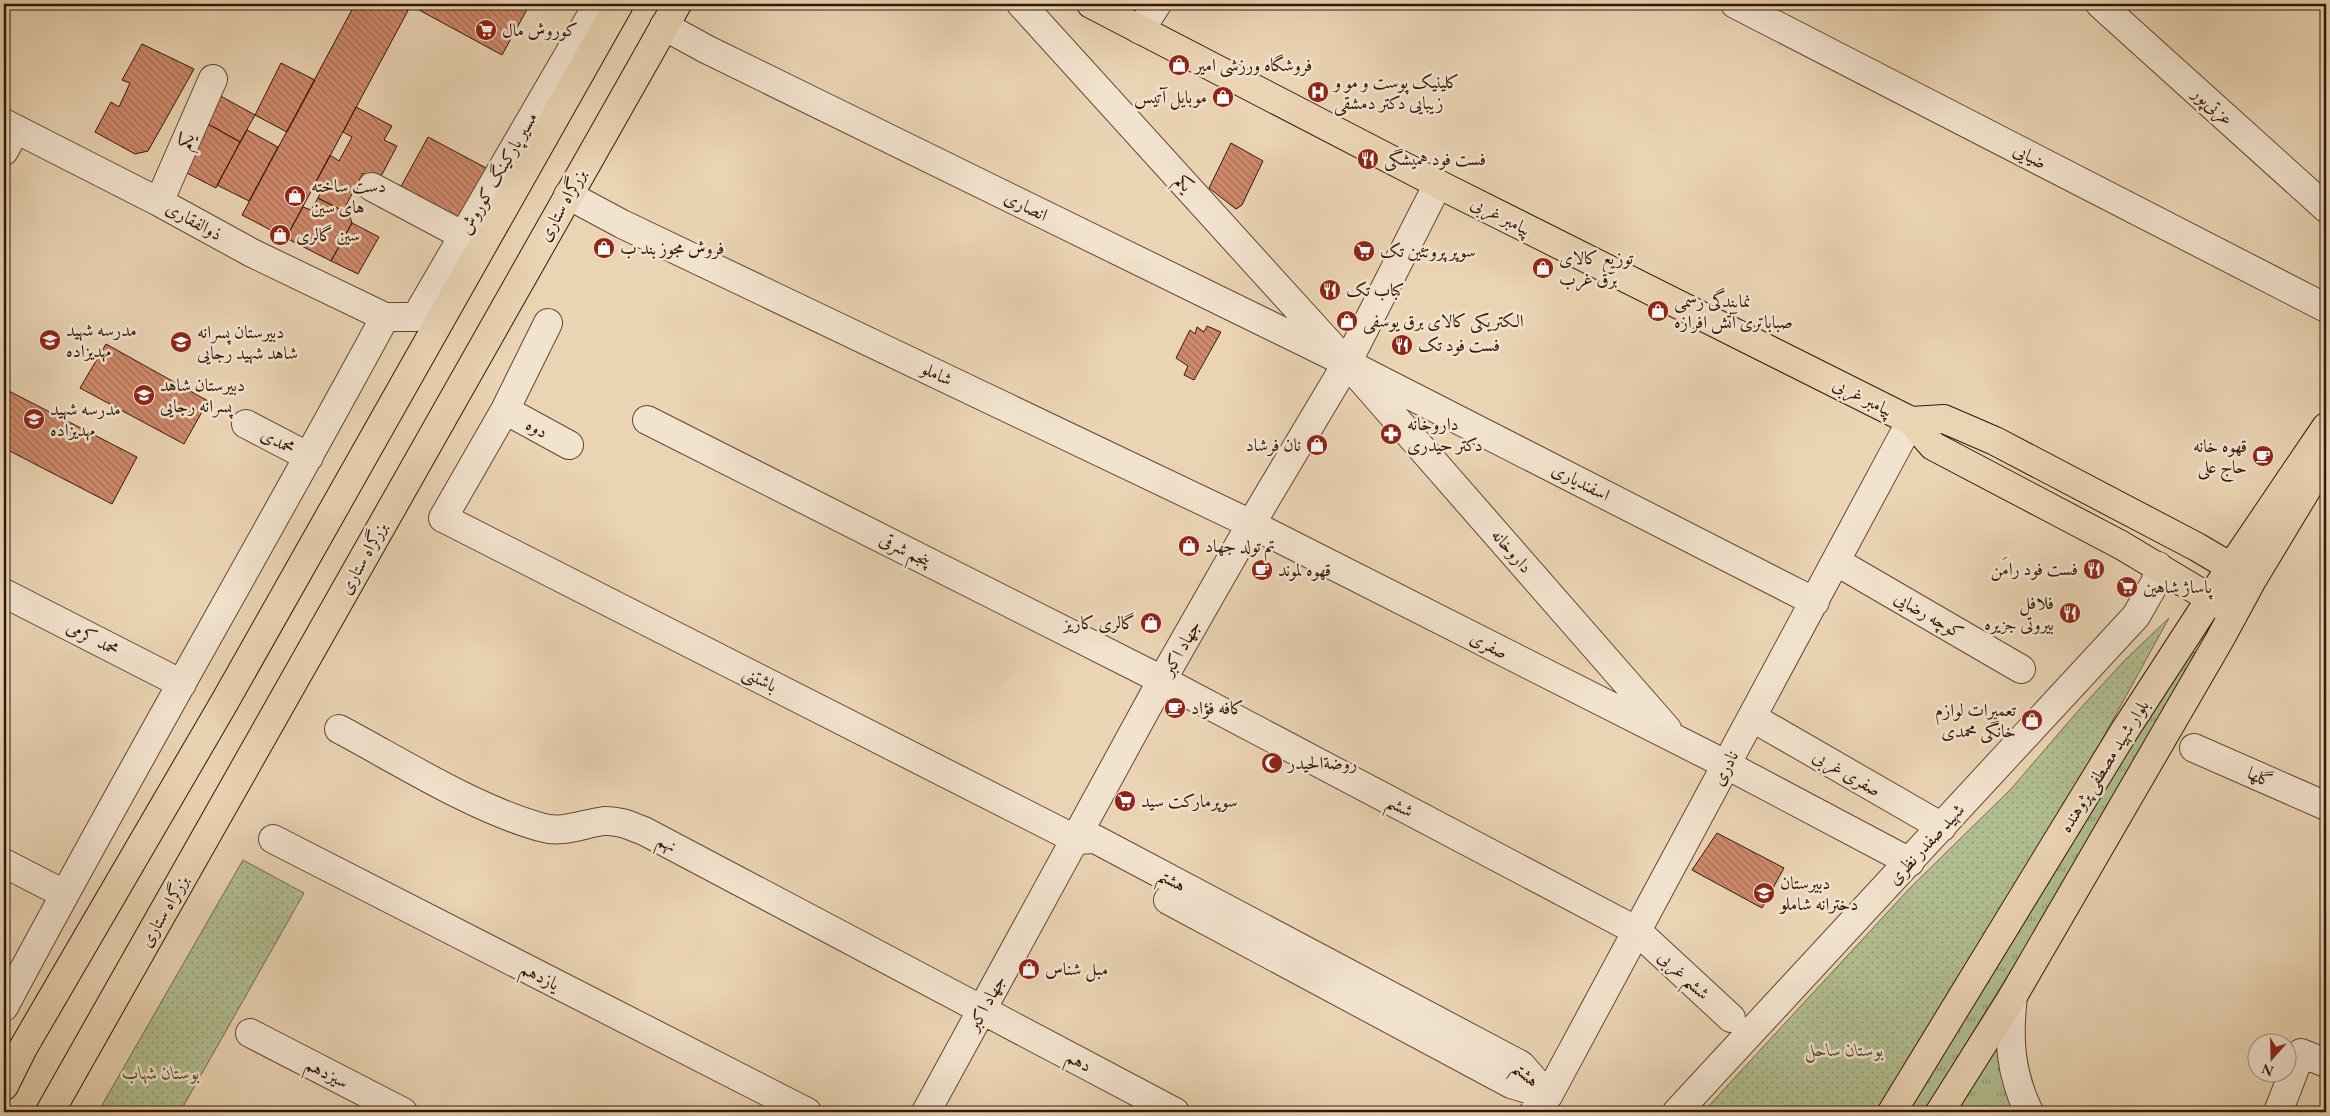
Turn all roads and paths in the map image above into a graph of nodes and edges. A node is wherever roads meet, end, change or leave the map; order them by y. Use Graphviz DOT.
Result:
graph roads {
  1 [pos="598,4"];
  2 [pos="619,4"];
  3 [pos="1021,4"];
  4 [pos="1090,4"];
  5 [pos="1157,4"];
  6 [pos="1734,4"];
  7 [pos="2100,4"];
  8 [pos="670,15"];
  9 [pos="1128,17"];
  10 [pos="212,80"];
  11 [pos="8,134"];
  12 [pos="1438,184"];
  13 [pos="372,187"];
  14 [pos="568,195"];
  15 [pos="159,202"];
  16 [pos="2326,208"];
  17 [pos="462,235"];
  18 [pos="2326,308"];
  19 [pos="385,318"];
  20 [pos="548,323"];
  21 [pos="1347,363"];
  22 [pos="505,410"];
  23 [pos="647,420"];
  24 [pos="1912,421"];
  25 [pos="246,424"];
  26 [pos="2326,427"];
  27 [pos="569,446"];
  28 [pos="2326,456"];
  29 [pos="309,457"];
  30 [pos="1251,524"];
  31 [pos="1837,562"];
  32 [pos="2158,566"];
  33 [pos="2241,573"];
  34 [pos="4,593"];
  35 [pos="1815,602"];
  36 [pos="2223,605"];
  37 [pos="2020,669"];
  38 [pos="1162,680"];
  39 [pos="182,684"];
  40 [pos="1753,718"];
  41 [pos="339,730"];
  42 [pos="1676,740"];
  43 [pos="2194,748"];
  44 [pos="1727,765"];
  45 [pos="2326,806"];
  46 [pos="1942,827"];
  47 [pos="273,839"];
  48 [pos="1077,840"];
  49 [pos="1910,862"];
  50 [pos="4,863"];
  51 [pos="64,894"];
  52 [pos="1637,932"];
  53 [pos="2013,996"];
  54 [pos="4,1007"];
  55 [pos="982,1009"];
  56 [pos="1731,1018"];
  57 [pos="250,1034"];
  58 [pos="2324,1056"];
  59 [pos="4,1086"];
  60 [pos="1541,1104"];
  61 [pos="50,1112"];
  62 [pos="403,1112"];
  63 [pos="808,1112"];
  64 [pos="926,1112"];
  65 [pos="1175,1112"];
  66 [pos="1677,1112"];
  67 [pos="1892,1112"];
  68 [pos="1940,1112"];
  69 [pos="2030,1112"];
  70 [pos="2278,1112"];
  1 -- 17 [label="street, مسیر پارکینگ کوروش"];
  2 -- 59 [label="main road"];
  3 -- 21 [label="street, یکم"];
  4 -- 9 [label="main road, پیامبر غربی"];
  5 -- 9 [label="street"];
  6 -- 18 [label="street, ضیایی"];
  7 -- 16 [label="street, عزتی‌پور"];
  8 -- 14 [label="main road, بزرگراه ستاری"];
  8 -- 21 [label="street, انصاری"];
  9 -- 12 [label="main road, پیامبر غربی"];
  10 -- 15 [label="street, یکم"];
  11 -- 15 [label="street, ذوالفقاری"];
  12 -- 21 [label="street, جهاد اکبر"];
  12 -- 24 [label="main road, پیامبر غربی"];
  13 -- 17 [label="street"];
  14 -- 30 [label="street, شاملو"];
  14 -- 61 [label="main road, بزرگراه ستاری"];
  15 -- 19 [label="street, ذوالفقاری"];
  17 -- 19 [label="street, مسیر پارکینگ کوروش"];
  19 -- 29 [label="street"];
  20 -- 22 [label="street"];
  21 -- 30 [label="street, جهاد اکبر"];
  21 -- 35 [label="street, اسفندیاری"];
  21 -- 42 [label="street, داروخانه"];
  22 -- 27 [label="street, دوه"];
  22 -- 48 [label="street, باشتنی"];
  23 -- 38 [label="street, پنجم شرقی"];
  24 -- 31 [label="street, نادری"];
  24 -- 32 [label="main road, پیامبر غربی"];
  24 -- 33 [label="main road, پیامبر غربی"];
  25 -- 29 [label="street, محمدی"];
  26 -- 33 [label="main road, بلوار شهید مصطفی پژوهنده"];
  28 -- 33 [label="main road, بلوار شهید مصطفی پژوهنده"];
  29 -- 39 [label="street"];
  30 -- 38 [label="street, جهاد اکبر"];
  30 -- 42 [label="street, صفری"];
  31 -- 35 [label="street, نادری"];
  31 -- 37 [label="street, کوچه رضایی"];
  32 -- 36 [label="main road, پیامبر غربی"];
  32 -- 46 [label="street, شهید صفدر نظری"];
  33 -- 36 [label="main road, بلوار شهید مصطفی پژوهنده"];
  34 -- 39 [label="street, محمد کرمی"];
  35 -- 40 [label="street, نادری"];
  36 -- 53 [label="main road, بلوار شهید مصطفی پژوهنده"];
  36 -- 67 [label="main road, بلوار شهید مصطفی پژوهنده"];
  38 -- 48 [label="street, جهاد اکبر"];
  38 -- 52 [label="street, ششم"];
  39 -- 51 [label="street"];
  40 -- 44 [label="street, نادری"];
  40 -- 46 [label="street, صفری غربی"];
  41 -- 55 [label="street, نهم"];
  42 -- 44 [label="street, صفری"];
  43 -- 45 [label="street, گلها"];
  44 -- 49 [label="street"];
  44 -- 52 [label="street, نادری"];
  46 -- 49 [label="street, شهید صفدر نظری"];
  47 -- 63 [label="street, یازدهم"];
  48 -- 55 [label="street, جهاد اکبر"];
  48 -- 60 [label="street, هشتم"];
  49 -- 66 [label="street, شهید صفدر نظری"];
  50 -- 51 [label="street"];
  51 -- 54 [label="street"];
  52 -- 56 [label="street, ششم غربی"];
  52 -- 60 [label="street, نادری"];
  53 -- 68 [label="main road, بلوار شهید مصطفی پژوهنده"];
  53 -- 69 [label="street"];
  55 -- 64 [label="street, جهاد اکبر"];
  55 -- 65 [label="street, دهم"];
  57 -- 62 [label="street, سیزدهم"];
  58 -- 70 [label="street"];
}
